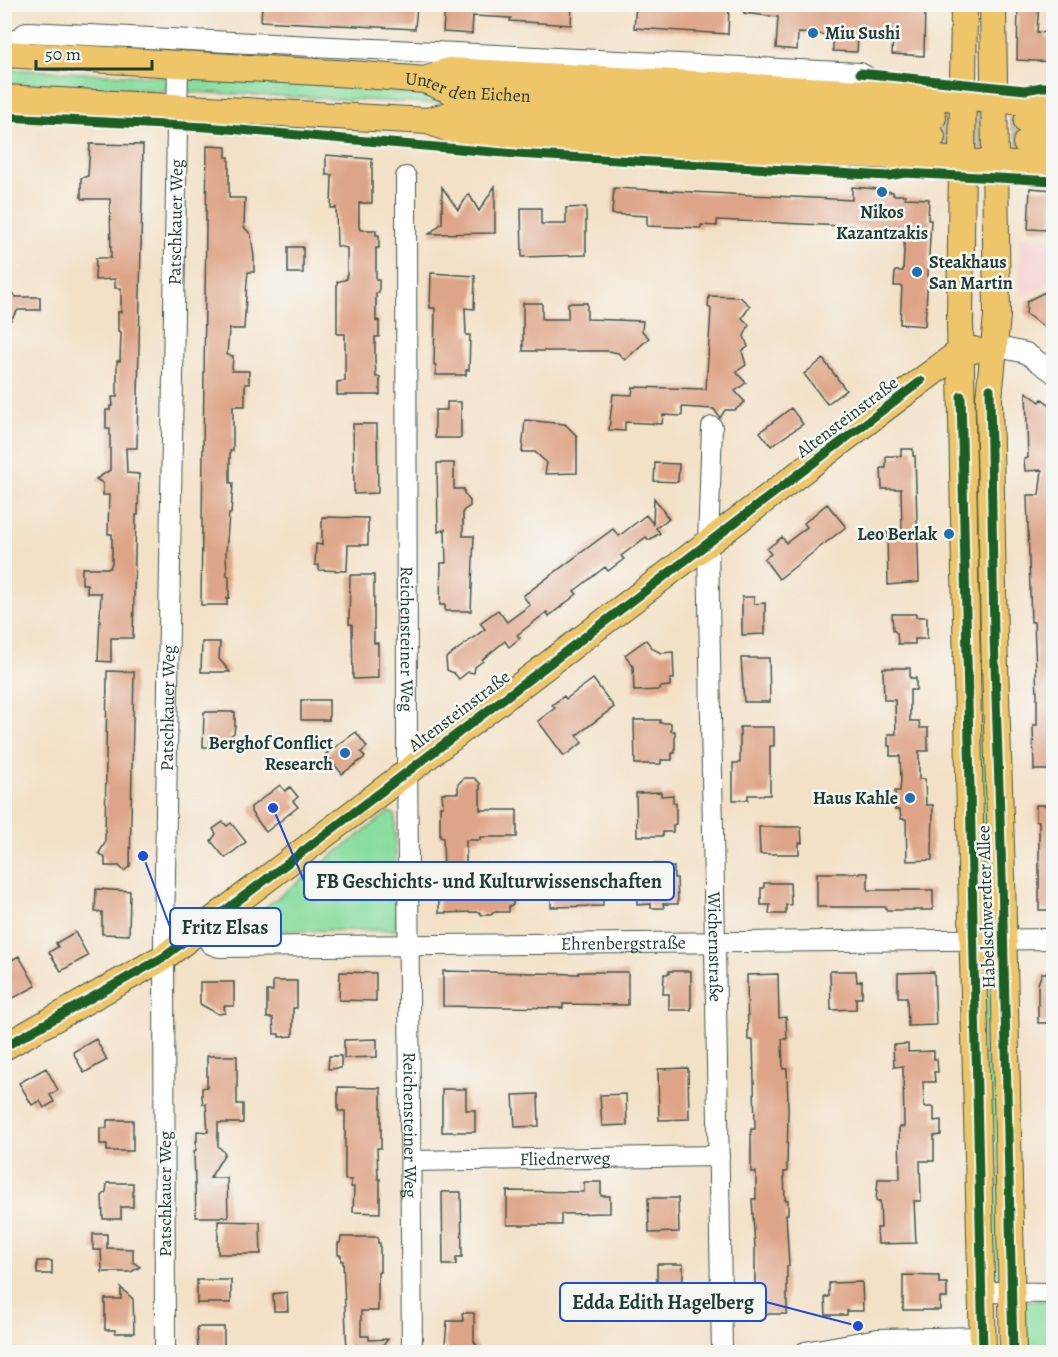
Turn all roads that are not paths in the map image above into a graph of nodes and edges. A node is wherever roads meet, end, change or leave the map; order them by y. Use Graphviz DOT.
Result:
graph roads {
  1 [pos="964,4"];
  2 [pos="993,4"];
  3 [pos="4,49"];
  4 [pos="4,54"];
  5 [pos="178,63"];
  6 [pos="425,80"];
  7 [pos="902,96"];
  8 [pos="4,98"];
  9 [pos="963,99"];
  10 [pos="994,100"];
  11 [pos="1053,103"];
  12 [pos="177,106"];
  13 [pos="428,121"];
  14 [pos="1053,123"];
  15 [pos="1053,144"];
  16 [pos="962,162"];
  17 [pos="994,164"];
  18 [pos="1053,166"];
  19 [pos="406,177"];
  20 [pos="994,346"];
  21 [pos="960,352"];
  22 [pos="1053,373"];
  23 [pos="712,427"];
  24 [pos="708,543"];
  25 [pos="407,771"];
  26 [pos="201,930"];
  27 [pos="973,939"];
  28 [pos="1003,939"];
  29 [pos="1053,939"];
  30 [pos="715,942"];
  31 [pos="410,944"];
  32 [pos="164,957"];
  33 [pos="4,1047"];
  34 [pos="718,1156"];
  35 [pos="411,1161"];
  36 [pos="981,1292"];
  37 [pos="1011,1293"];
  38 [pos="1053,1293"];
  39 [pos="983,1345"];
  40 [pos="165,1353"];
  41 [pos="412,1353"];
  42 [pos="722,1353"];
  43 [pos="805,1353"];
  44 [pos="1013,1353"];
  1 -- 9 [label="main road, Habelschwerdter Allee"];
  2 -- 10 [label="main road, Habelschwerdter Allee"];
  3 -- 7 [label="street, Unter den Eichen"];
  4 -- 5 [label="main road, Unter den Eichen"];
  5 -- 6 [label="main road, Unter den Eichen"];
  5 -- 12 [label="street, Patschkauer Weg"];
  6 -- 7 [label="main road"];
  6 -- 13 [label="main road, Unter den Eichen"];
  7 -- 9 [label="main road"];
  8 -- 12 [label="main road, Unter den Eichen"];
  9 -- 10 [label="main road"];
  9 -- 16 [label="main road, Habelschwerdter Allee"];
  10 -- 11 [label="main road"];
  10 -- 17 [label="main road, Habelschwerdter Allee"];
  12 -- 13 [label="main road, Unter den Eichen"];
  12 -- 32 [label="street, Patschkauer Weg"];
  13 -- 16 [label="main road"];
  14 -- 15 [label="main road"];
  16 -- 17 [label="main road"];
  16 -- 21 [label="main road, Habelschwerdter Allee"];
  17 -- 18 [label="main road"];
  17 -- 20 [label="main road, Habelschwerdter Allee"];
  19 -- 25 [label="street, Reichensteiner Weg"];
  20 -- 21 [label="main road"];
  20 -- 22 [label="street"];
  20 -- 28 [label="main road, Habelschwerdter Allee"];
  21 -- 24 [label="main road, Altensteinstraße"];
  21 -- 27 [label="main road, Habelschwerdter Allee"];
  23 -- 24 [label="street"];
  24 -- 25 [label="main road, Altensteinstraße"];
  24 -- 30 [label="street, Wichernstraße"];
  25 -- 26 [label="main road, Altensteinstraße"];
  25 -- 31 [label="street, Reichensteiner Weg"];
  26 -- 31 [label="street, Ehrenbergstraße"];
  26 -- 32 [label="main road, Altensteinstraße"];
  27 -- 28 [label="street, Ehrenbergstraße"];
  27 -- 30 [label="street, Ehrenbergstraße"];
  27 -- 36 [label="main road, Habelschwerdter Allee"];
  28 -- 29 [label="street, Ehrenbergstraße"];
  28 -- 37 [label="main road, Habelschwerdter Allee"];
  30 -- 31 [label="street, Ehrenbergstraße"];
  30 -- 34 [label="street, Wichernstraße"];
  31 -- 35 [label="street, Reichensteiner Weg"];
  32 -- 33 [label="main road, Altensteinstraße"];
  32 -- 40 [label="street, Patschkauer Weg"];
  34 -- 35 [label="street, Fliednerweg"];
  34 -- 42 [label="street, Wichernstraße"];
  35 -- 41 [label="street, Reichensteiner Weg"];
  36 -- 37 [label="street"];
  36 -- 39 [label="main road, Habelschwerdter Allee"];
  37 -- 38 [label="street"];
  37 -- 44 [label="main road, Habelschwerdter Allee"];
  39 -- 43 [label="street"];
}
